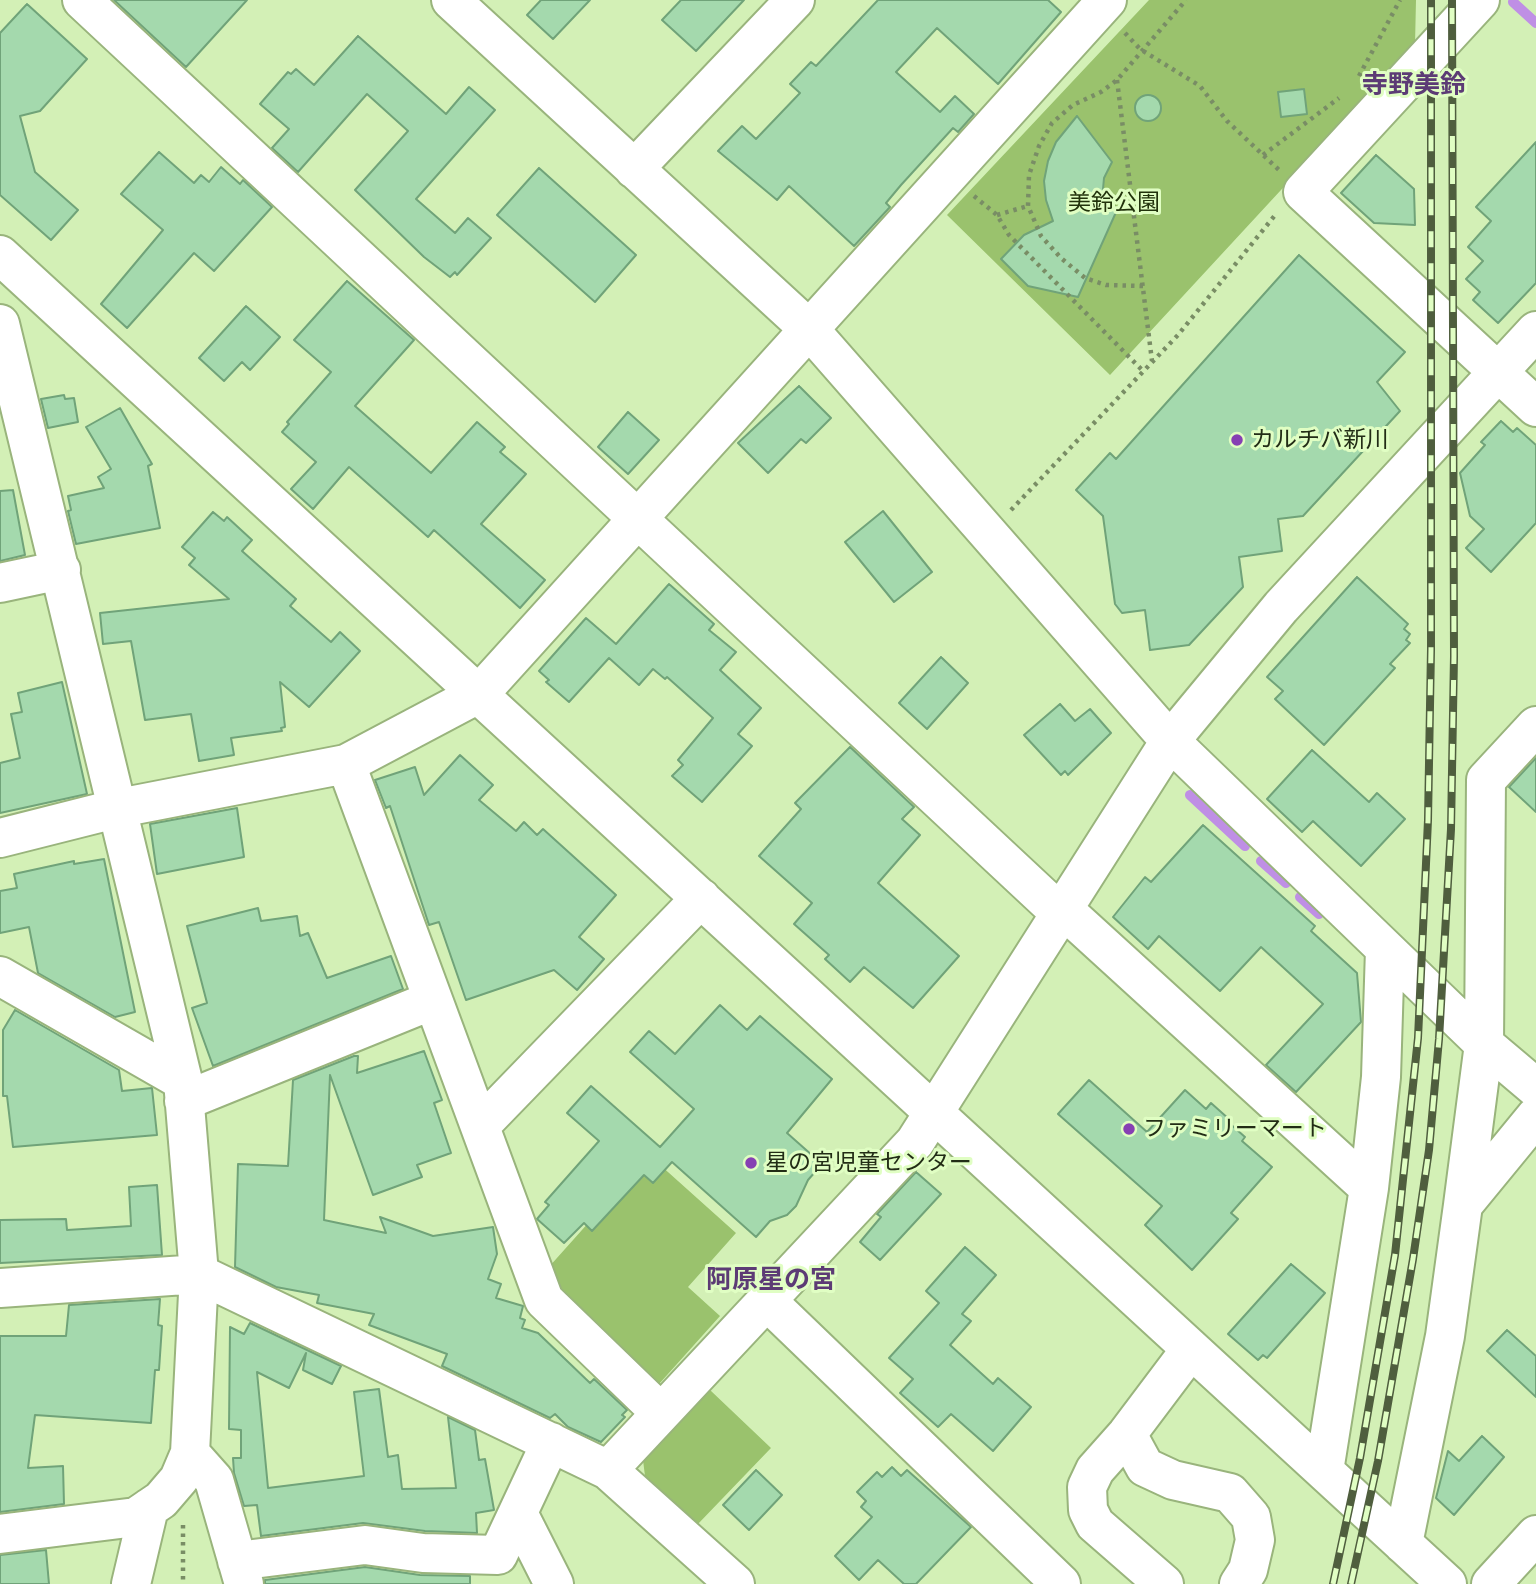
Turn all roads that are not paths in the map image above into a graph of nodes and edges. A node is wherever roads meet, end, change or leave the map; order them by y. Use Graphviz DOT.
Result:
graph roads {
  1 [pos="82,0"];
  2 [pos="795,0"];
  3 [pos="1480,0"];
  4 [pos="1103,2"];
  5 [pos="471,7"];
  6 [pos="634,169"];
  7 [pos="0,256"];
  8 [pos="809,329"];
  9 [pos="1536,331"];
  10 [pos="1,333"];
  11 [pos="1498,372"];
  12 [pos="1536,407"];
  13 [pos="637,519"];
  14 [pos="61,570"];
  15 [pos="0,583"];
  16 [pos="480,693"];
  17 [pos="1536,726"];
  18 [pos="1170,741"];
  19 [pos="346,764"];
  20 [pos="119,808"];
  21 [pos="0,838"];
  22 [pos="701,898"];
  23 [pos="1061,911"];
  24 [pos="1385,949"];
  25 [pos="0,976"];
  26 [pos="433,1000"];
  27 [pos="1484,1044"];
  28 [pos="1536,1088"];
  29 [pos="184,1091"];
  30 [pos="933,1112"];
  31 [pos="1536,1116"];
  32 [pos="480,1126"];
  33 [pos="1369,1188"];
  34 [pos="1463,1205"];
  35 [pos="199,1274"];
  36 [pos="0,1287"];
  37 [pos="767,1301"];
  38 [pos="1191,1349"];
  39 [pos="661,1413"];
  40 [pos="1127,1434"];
  41 [pos="551,1442"];
  42 [pos="190,1453"];
  43 [pos="608,1470"];
  44 [pos="1324,1471"];
  45 [pos="149,1508"];
  46 [pos="518,1513"];
  47 [pos="0,1534"];
  48 [pos="1536,1535"];
  49 [pos="1411,1562"];
  50 [pos="240,1572"];
  51 [pos="131,1584"];
  52 [pos="554,1584"];
  53 [pos="736,1584"];
  54 [pos="1060,1584"];
  55 [pos="1164,1584"];
  56 [pos="1238,1584"];
  57 [pos="1447,1584"];
  58 [pos="1491,1584"];
  1 -- 13 [label="street"];
  2 -- 6 [label="street"];
  3 -- 11 [label="street"];
  4 -- 8 [label="street"];
  5 -- 6 [label="street"];
  6 -- 8 [label="street"];
  7 -- 16 [label="street"];
  8 -- 13 [label="street"];
  8 -- 18 [label="street"];
  9 -- 11 [label="street"];
  10 -- 14 [label="street"];
  11 -- 12 [label="street"];
  11 -- 18 [label="street"];
  13 -- 16 [label="street"];
  13 -- 23 [label="street"];
  14 -- 15 [label="street"];
  14 -- 20 [label="street"];
  16 -- 19 [label="street"];
  16 -- 22 [label="street"];
  17 -- 27 [label="street"];
  18 -- 23 [label="street"];
  18 -- 24 [label="street"];
  19 -- 20 [label="street"];
  19 -- 26 [label="street"];
  20 -- 21 [label="street"];
  20 -- 29 [label="street"];
  22 -- 30 [label="street"];
  22 -- 32 [label="street"];
  23 -- 30 [label="street"];
  23 -- 33 [label="street"];
  24 -- 27 [label="street"];
  24 -- 33 [label="street"];
  25 -- 29 [label="street"];
  26 -- 29 [label="street"];
  26 -- 32 [label="street"];
  27 -- 28 [label="street"];
  27 -- 34 [label="street"];
  29 -- 35 [label="street"];
  30 -- 37 [label="street"];
  30 -- 38 [label="street"];
  31 -- 34 [label="street"];
  32 -- 39 [label="street"];
  33 -- 44 [label="street"];
  34 -- 49 [label="street"];
  35 -- 36 [label="street"];
  35 -- 41 [label="street"];
  35 -- 42 [label="street"];
  37 -- 39 [label="street"];
  37 -- 54 [label="street"];
  38 -- 40 [label="street"];
  38 -- 44 [label="street"];
  39 -- 43 [label="street"];
  40 -- 55 [label="street"];
  40 -- 56 [label="street"];
  41 -- 43 [label="street"];
  41 -- 46 [label="street"];
  42 -- 45 [label="street"];
  42 -- 50 [label="street"];
  43 -- 53 [label="street"];
  44 -- 49 [label="street"];
  45 -- 47 [label="street"];
  45 -- 51 [label="street"];
  46 -- 50 [label="street"];
  46 -- 52 [label="street"];
  48 -- 58 [label="street"];
  49 -- 57 [label="street"];
}
